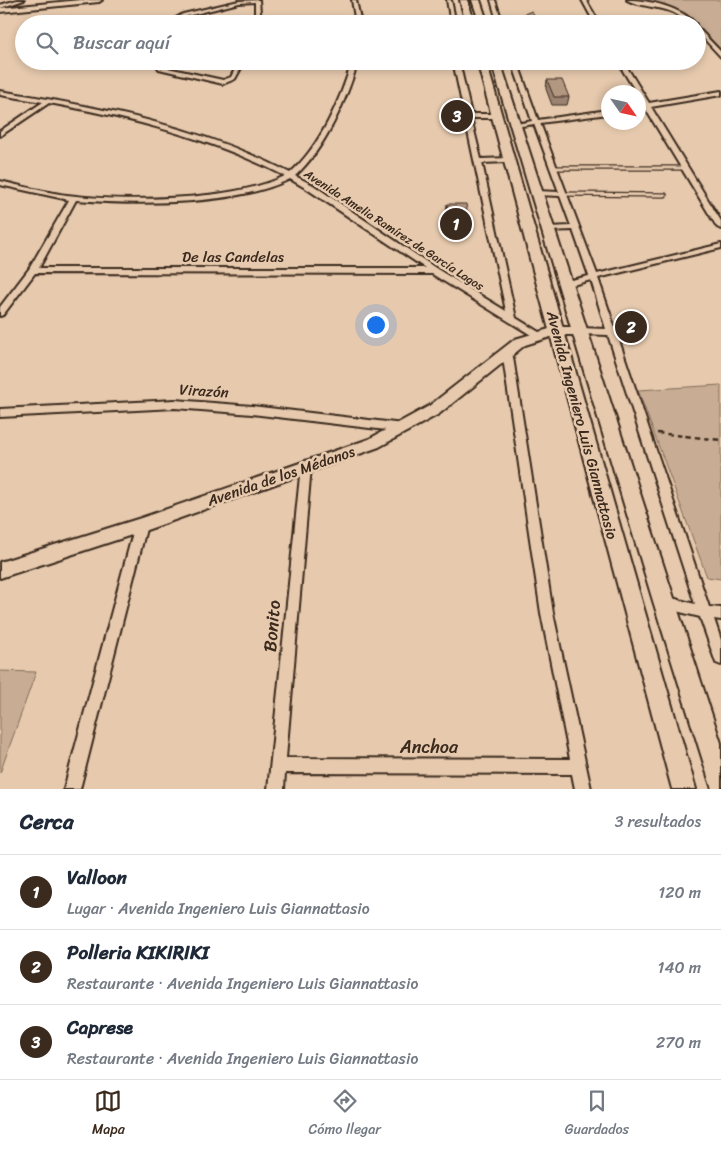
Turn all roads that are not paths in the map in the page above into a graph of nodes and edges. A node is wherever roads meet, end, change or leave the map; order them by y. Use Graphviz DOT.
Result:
graph roads {
  1 [pos="22,0"];
  2 [pos="99,0"];
  3 [pos="354,0"];
  4 [pos="449,0"];
  5 [pos="464,0"];
  6 [pos="476,0"];
  7 [pos="493,0"];
  8 [pos="584,0"];
  9 [pos="629,0"];
  10 [pos="0,9"];
  11 [pos="186,15"];
  12 [pos="258,15"];
  13 [pos="357,15"];
  14 [pos="452,15"];
  15 [pos="468,15"];
  16 [pos="481,15"];
  17 [pos="498,15"];
  18 [pos="593,15"];
  19 [pos="681,15"];
  20 [pos="706,38"];
  21 [pos="721,55"];
  22 [pos="171,70"];
  23 [pos="237,70"];
  24 [pos="352,70"];
  25 [pos="458,70"];
  26 [pos="492,70"];
  27 [pos="494,70"];
  28 [pos="517,70"];
  29 [pos="625,70"];
  30 [pos="0,93"];
  31 [pos="721,94"];
  32 [pos="49,100"];
  33 [pos="647,106"];
  34 [pos="601,113"];
  35 [pos="468,116"];
  36 [pos="496,116"];
  37 [pos="535,123"];
  38 [pos="515,125"];
  39 [pos="0,134"];
  40 [pos="509,160"];
  41 [pos="478,161"];
  42 [pos="552,168"];
  43 [pos="684,168"];
  44 [pos="291,176"];
  45 [pos="0,183"];
  46 [pos="536,193"];
  47 [pos="562,194"];
  48 [pos="665,195"];
  49 [pos="74,198"];
  50 [pos="575,228"];
  51 [pos="721,228"];
  52 [pos="548,229"];
  53 [pos="721,246"];
  54 [pos="33,270"];
  55 [pos="434,271"];
  56 [pos="594,276"];
  57 [pos="565,284"];
  58 [pos="0,312"];
  59 [pos="512,320"];
  60 [pos="556,331"];
  61 [pos="580,331"];
  62 [pos="611,332"];
  63 [pos="539,336"];
  64 [pos="507,351"];
  65 [pos="0,413"];
  66 [pos="404,428"];
  67 [pos="306,466"];
  68 [pos="141,525"];
  69 [pos="0,570"];
  70 [pos="663,602"];
  71 [pos="704,612"];
  72 [pos="721,614"];
  73 [pos="721,658"];
  74 [pos="278,765"];
  75 [pos="579,767"];
  76 [pos="721,780"];
  77 [pos="72,789"];
  78 [pos="276,789"];
  79 [pos="583,789"];
  80 [pos="684,789"];
  1 -- 10 [label="street"];
  2 -- 10 [label="street"];
  3 -- 13 [label="street"];
  4 -- 14 [label="street"];
  5 -- 15 [label="main road"];
  6 -- 16 [label="main road"];
  7 -- 17 [label="street"];
  8 -- 18 [label="street"];
  9 -- 19 [label="street"];
  11 -- 12 [label="street"];
  20 -- 21 [label="street"];
  22 -- 23 [label="street"];
  24 -- 44 [label="street"];
  25 -- 35 [label="street"];
  26 -- 36 [label="main road, Avenida Ingeniero Luis Giannattasio"];
  27 -- 38 [label="main road, Avenida Ingeniero Luis Giannattasio"];
  28 -- 37 [label="street"];
  29 -- 33 [label="street"];
  30 -- 32 [label="street, Avenida Amelia Ramírez de García Lagos"];
  31 -- 33 [label="street"];
  32 -- 39 [label="street"];
  32 -- 44 [label="street, Avenida Amelia Ramírez de García Lagos"];
  33 -- 43 [label="street"];
  34 -- 37 [label="street"];
  35 -- 36 [label="street"];
  35 -- 41 [label="street"];
  36 -- 40 [label="main road, Avenida Ingeniero Luis Giannattasio"];
  37 -- 38 [label="street"];
  37 -- 42 [label="street"];
  38 -- 46 [label="main road, Avenida Ingeniero Luis Giannattasio"];
  40 -- 41 [label="street"];
  40 -- 60 [label="main road, Avenida Ingeniero Luis Giannattasio"];
  41 -- 59 [label="street"];
  42 -- 43 [label="lane"];
  42 -- 47 [label="street"];
  43 -- 51 [label="street"];
  44 -- 49 [label="street"];
  44 -- 55 [label="street, Avenida Amelia Ramírez de García Lagos"];
  45 -- 49 [label="street"];
  46 -- 47 [label="street"];
  46 -- 52 [label="main road, Avenida Ingeniero Luis Giannattasio"];
  47 -- 48 [label="lane"];
  47 -- 50 [label="street"];
  49 -- 54 [label="street"];
  50 -- 52 [label="street"];
  50 -- 56 [label="street"];
  52 -- 57 [label="main road, Avenida Ingeniero Luis Giannattasio"];
  53 -- 56 [label="street"];
  54 -- 55 [label="street, De las Candelas"];
  54 -- 58 [label="street"];
  55 -- 59 [label="street, Avenida Amelia Ramírez de García Lagos"];
  56 -- 57 [label="street"];
  56 -- 62 [label="street"];
  57 -- 61 [label="main road, Avenida Ingeniero Luis Giannattasio"];
  59 -- 63 [label="street, Avenida Amelia Ramírez de García Lagos"];
  60 -- 61 [label="street, Avenida de los Médanos"];
  60 -- 63 [label="street, Avenida de los Médanos"];
  60 -- 80 [label="main road, Avenida Ingeniero Luis Giannattasio"];
  61 -- 62 [label="street"];
  61 -- 70 [label="main road, Avenida Ingeniero Luis Giannattasio"];
  62 -- 71 [label="street"];
  63 -- 64 [label="street, Avenida de los Médanos"];
  64 -- 66 [label="street, Avenida de los Médanos"];
  64 -- 75 [label="street"];
  65 -- 66 [label="street, Virazón"];
  66 -- 67 [label="street, Avenida de los Médanos"];
  67 -- 68 [label="street, Avenida de los Médanos"];
  67 -- 74 [label="street, Bonito"];
  68 -- 69 [label="street, Avenida de los Médanos"];
  68 -- 77 [label="street"];
  70 -- 71 [label="street"];
  70 -- 76 [label="main road, Avenida Ingeniero Luis Giannattasio"];
  71 -- 72 [label="street"];
  71 -- 73 [label="street"];
  74 -- 75 [label="street, Anchoa"];
  74 -- 78 [label="street, Bonito"];
  75 -- 79 [label="street"];
}
